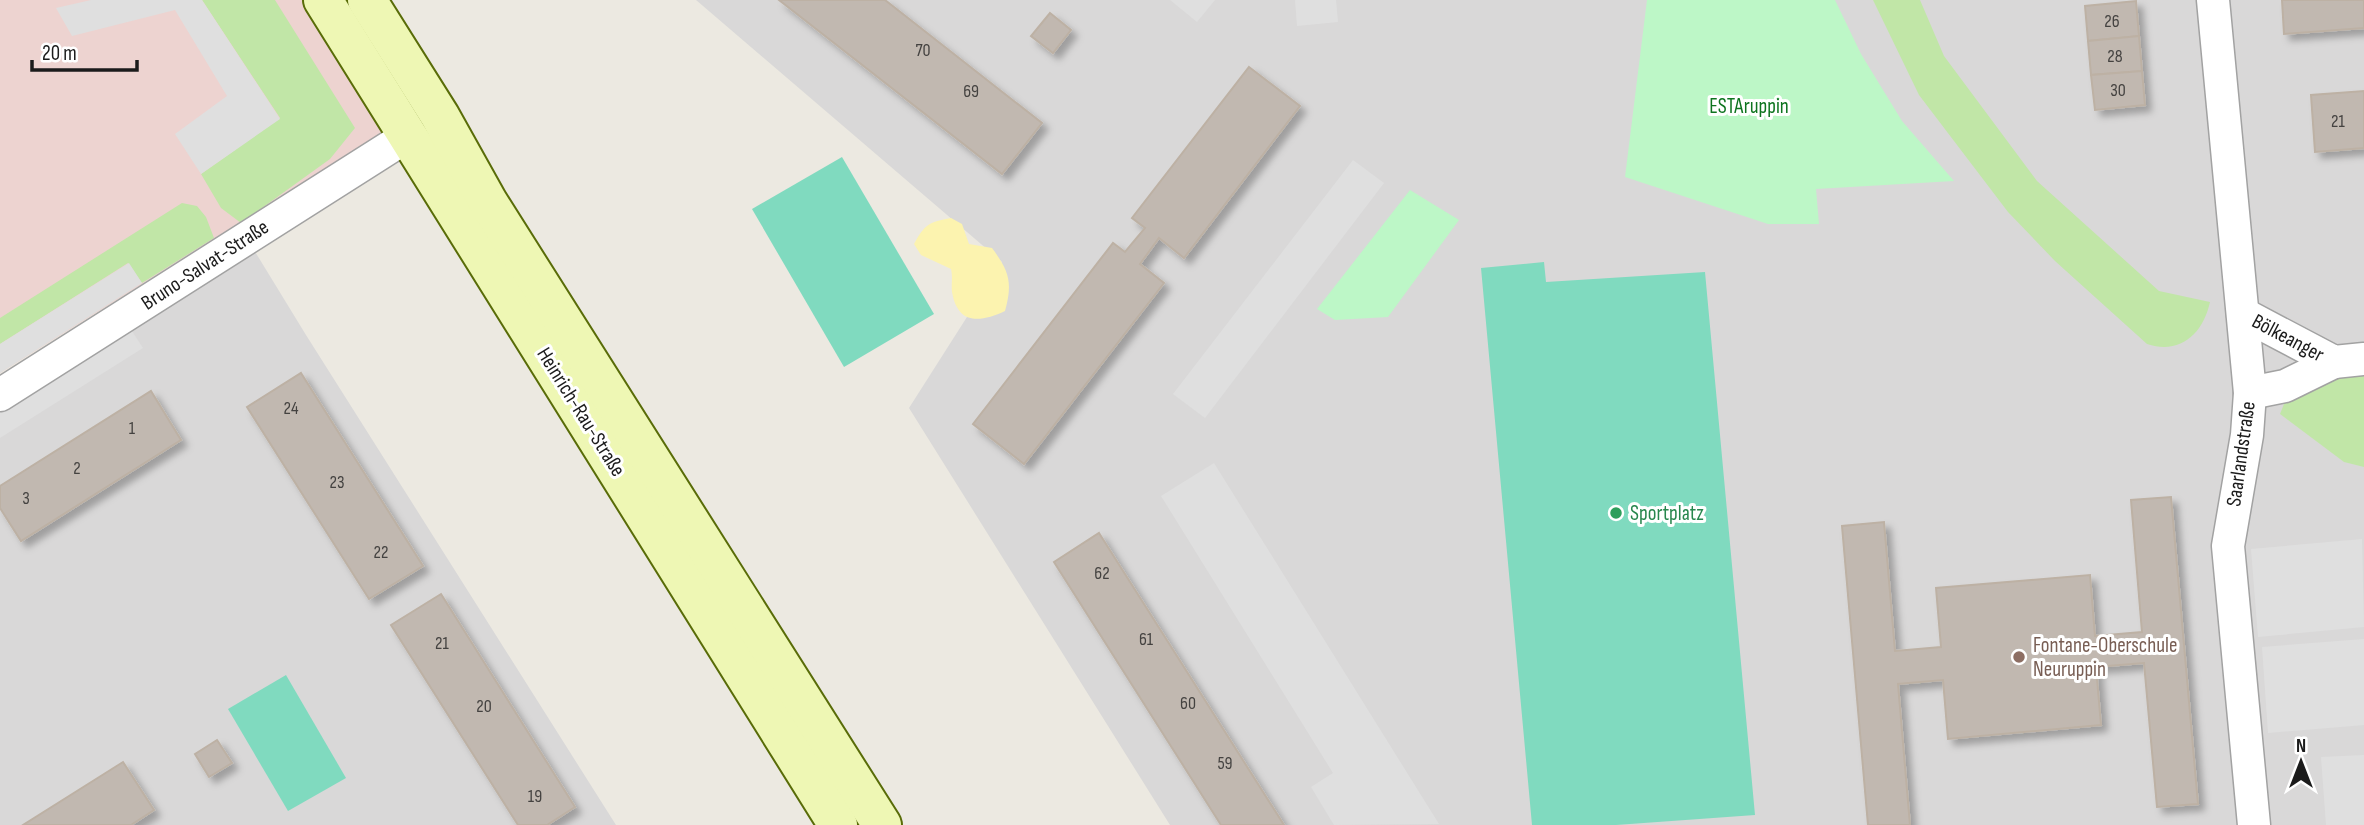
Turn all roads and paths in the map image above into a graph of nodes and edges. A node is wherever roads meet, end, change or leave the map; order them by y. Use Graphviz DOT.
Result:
graph roads {
  1 [pos="323,0"];
  2 [pos="367,0"];
  3 [pos="2213,0"];
  4 [pos="409,135"];
  5 [pos="2243,314"];
  6 [pos="2349,360"];
  7 [pos="2250,393"];
  8 [pos="0,395"];
  9 [pos="838,825"];
  10 [pos="882,825"];
  11 [pos="2254,825"];
  1 -- 4 [label="main road, Heinrich-Rau-Straße"];
  2 -- 10 [label="main road, Heinrich-Rau-Straße"];
  3 -- 5 [label="street, Saarlandstraße"];
  4 -- 8 [label="street, Bruno-Salvat-Straße"];
  4 -- 9 [label="main road, Heinrich-Rau-Straße"];
  5 -- 6 [label="street, Bölkeanger"];
  5 -- 7 [label="street, Saarlandstraße"];
  6 -- 7 [label="street, Bölkeanger"];
  7 -- 11 [label="street, Saarlandstraße"];
}
